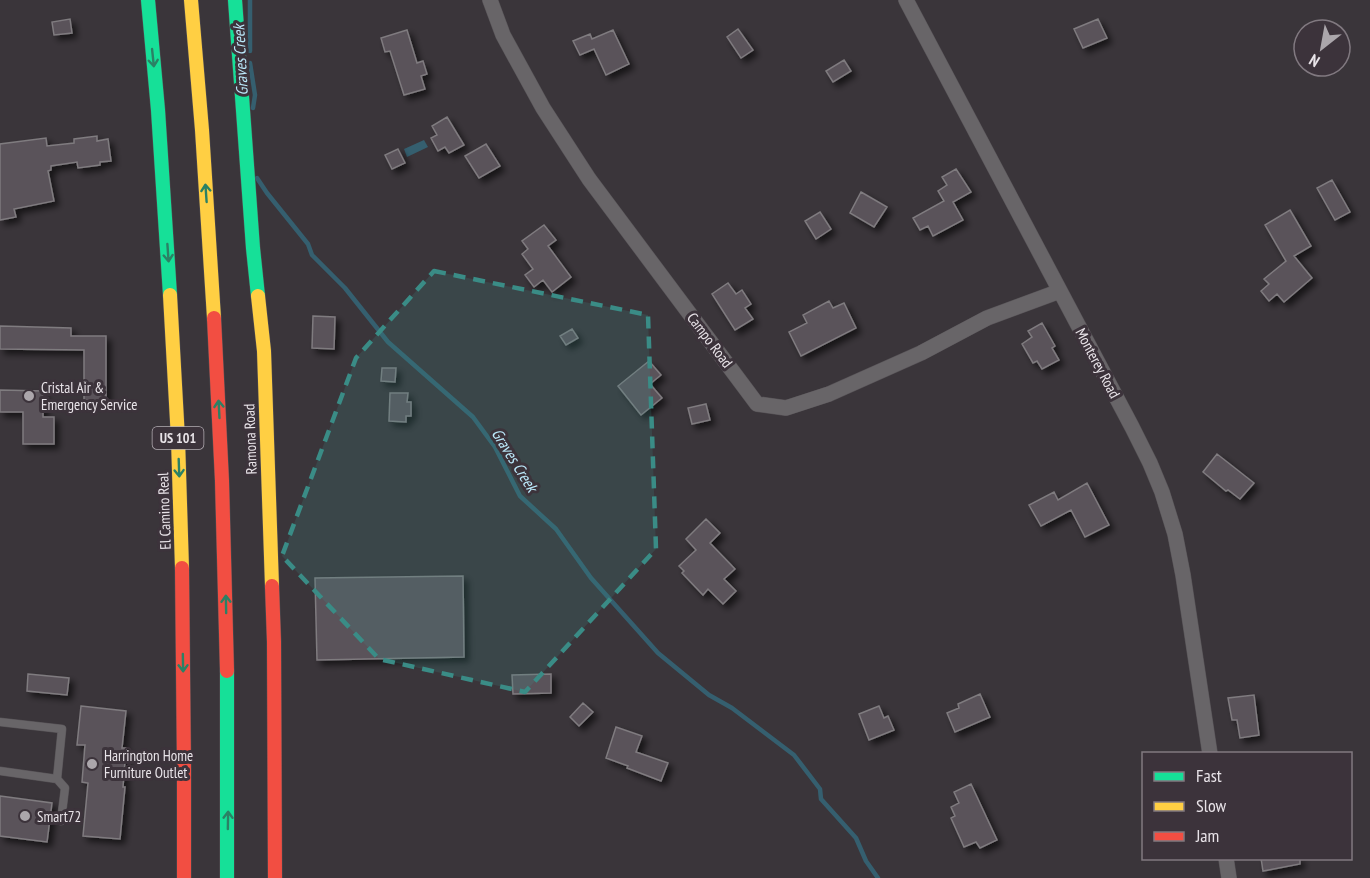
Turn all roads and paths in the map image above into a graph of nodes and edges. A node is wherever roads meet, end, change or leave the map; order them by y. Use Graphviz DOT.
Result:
graph roads {
  1 [pos="148,0"];
  2 [pos="190,0"];
  3 [pos="235,0"];
  4 [pos="490,0"];
  5 [pos="906,0"];
  6 [pos="1060,291"];
  7 [pos="0,722"];
  8 [pos="1210,752"];
  9 [pos="0,771"];
  10 [pos="57,779"];
  11 [pos="61,821"];
  12 [pos="1226,860"];
  13 [pos="184,878"];
  14 [pos="227,878"];
  15 [pos="275,878"];
  16 [pos="1229,878"];
  1 -- 13 [label="main road, El Camino Real / US 101, one-way"];
  14 -- 2 [label="main road, US 101, one-way"];
  3 -- 15 [label="main road, Ramona Road"];
  4 -- 6 [label="street, Campo Road"];
  5 -- 6 [label="street, Monterey Road"];
  6 -- 8 [label="street, Monterey Road"];
  7 -- 10 [label="lane"];
  9 -- 10 [label="lane"];
  10 -- 11 [label="lane"];
  12 -- 16 [label="street"];
}
